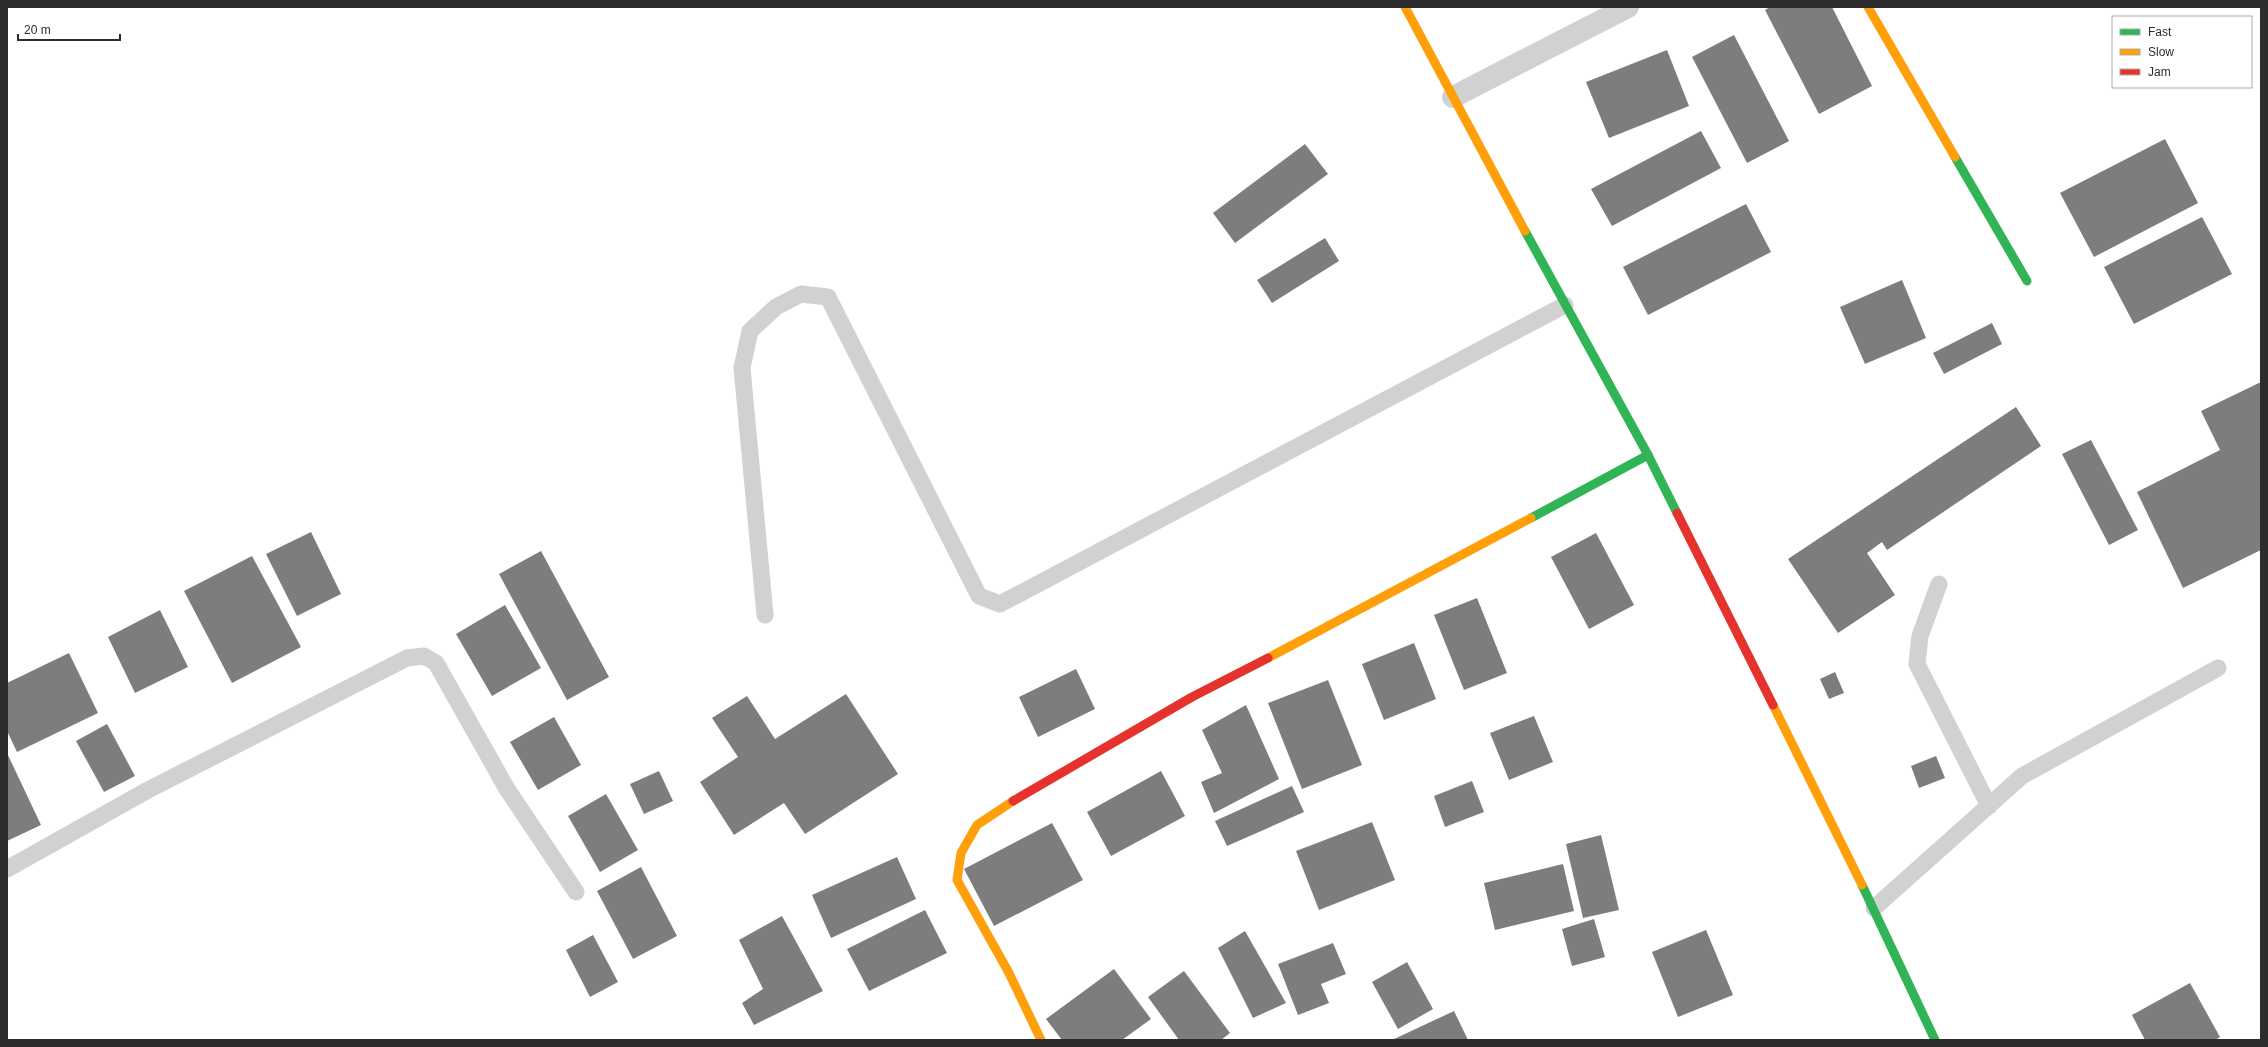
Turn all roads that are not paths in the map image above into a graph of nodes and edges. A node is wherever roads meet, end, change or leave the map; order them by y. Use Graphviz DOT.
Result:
graph roads {
  1 [pos="1405,7"];
  2 [pos="1628,7"];
  3 [pos="1868,7"];
  4 [pos="1454,97"];
  5 [pos="2027,281"];
  6 [pos="1565,305"];
  7 [pos="1648,454"];
  8 [pos="1939,584"];
  9 [pos="766,615"];
  10 [pos="2218,668"];
  11 [pos="1989,806"];
  12 [pos="7,869"];
  13 [pos="576,892"];
  14 [pos="1874,908"];
  15 [pos="1040,1040"];
  16 [pos="1935,1040"];
  1 -- 4 [label="street"];
  2 -- 4 [label="street"];
  3 -- 5 [label="street"];
  4 -- 6 [label="street"];
  6 -- 7 [label="street"];
  6 -- 9 [label="lane"];
  7 -- 14 [label="street"];
  7 -- 15 [label="street"];
  8 -- 11 [label="lane"];
  10 -- 11 [label="lane"];
  11 -- 14 [label="lane"];
  12 -- 13 [label="lane"];
  14 -- 16 [label="street"];
}
